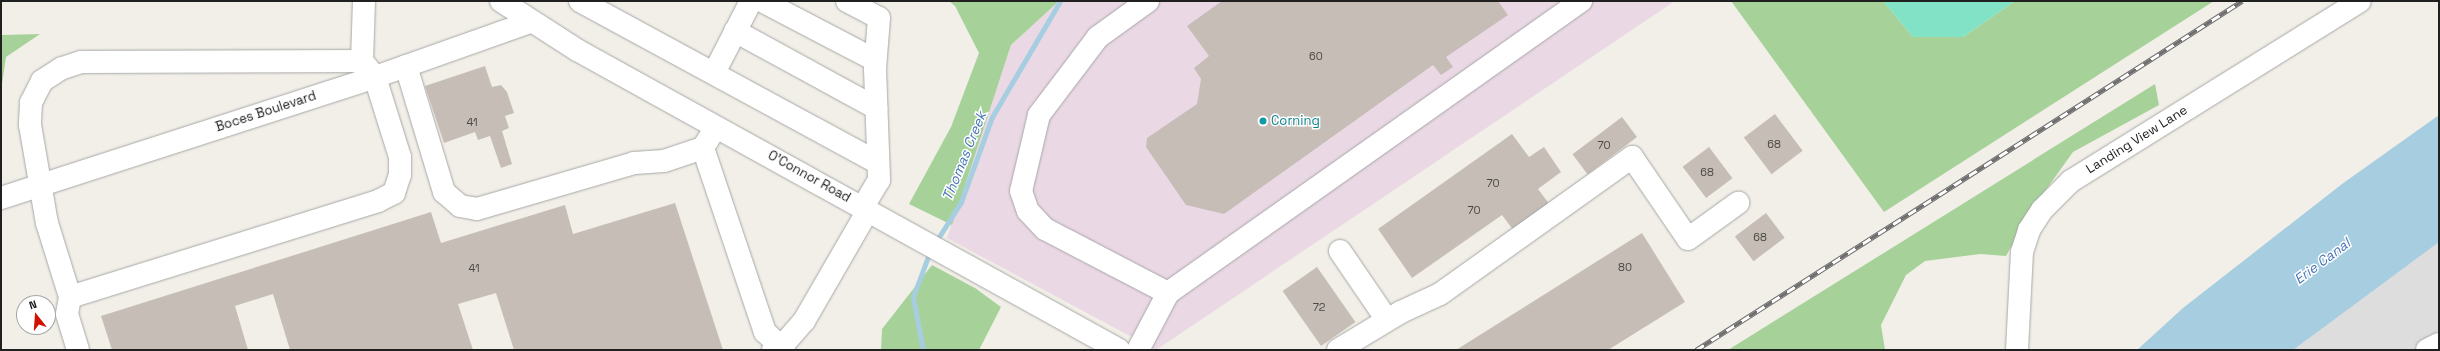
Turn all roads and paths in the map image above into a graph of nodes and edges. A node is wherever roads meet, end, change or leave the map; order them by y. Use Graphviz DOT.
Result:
graph roads {
  1 [pos="364,1"];
  2 [pos="580,1"];
  3 [pos="751,1"];
  4 [pos="762,1"];
  5 [pos="847,1"];
  6 [pos="1148,1"];
  7 [pos="1581,1"];
  8 [pos="2360,1"];
  9 [pos="518,9"];
  10 [pos="735,31"];
  11 [pos="875,60"];
  12 [pos="406,66"];
  13 [pos="368,69"];
  14 [pos="714,73"];
  15 [pos="876,108"];
  16 [pos="716,126"];
  17 [pos="703,148"];
  18 [pos="878,163"];
  19 [pos="41,184"];
  20 [pos="1,198"];
  21 [pos="1738,203"];
  22 [pos="865,209"];
  23 [pos="1340,251"];
  24 [pos="1168,293"];
  25 [pos="70,297"];
  26 [pos="1387,320"];
  27 [pos="2439,344"];
  28 [pos="780,348"];
  29 [pos="78,350"];
  30 [pos="1119,350"];
  31 [pos="1138,350"];
  32 [pos="1338,350"];
  33 [pos="2017,350"];
  34 [pos="2427,350"];
  1 -- 13 [label="street"];
  2 -- 14 [label="street"];
  3 -- 10 [label="street"];
  4 -- 11 [label="street"];
  5 -- 11 [label="street"];
  6 -- 24 [label="street"];
  7 -- 24 [label="street"];
  8 -- 33 [label="street, Landing View Lane"];
  9 -- 12 [label="street, Boces Boulevard"];
  9 -- 16 [label="street, O'Connor Road"];
  10 -- 14 [label="street"];
  10 -- 15 [label="street"];
  11 -- 15 [label="street"];
  12 -- 13 [label="street, Boces Boulevard"];
  12 -- 17 [label="street"];
  13 -- 19 [label="street, Boces Boulevard"];
  13 -- 19 [label="street"];
  13 -- 25 [label="street"];
  14 -- 18 [label="street"];
  15 -- 18 [label="street"];
  16 -- 17 [label="street"];
  16 -- 22 [label="street, O'Connor Road"];
  17 -- 28 [label="street"];
  18 -- 22 [label="street"];
  19 -- 20 [label="street, Boces Boulevard"];
  19 -- 25 [label="street"];
  21 -- 26 [label="street"];
  22 -- 28 [label="street"];
  22 -- 30 [label="street, O'Connor Road"];
  23 -- 26 [label="street"];
  24 -- 31 [label="street"];
  25 -- 29 [label="street"];
  26 -- 32 [label="street"];
  27 -- 34 [label="street"];
}
